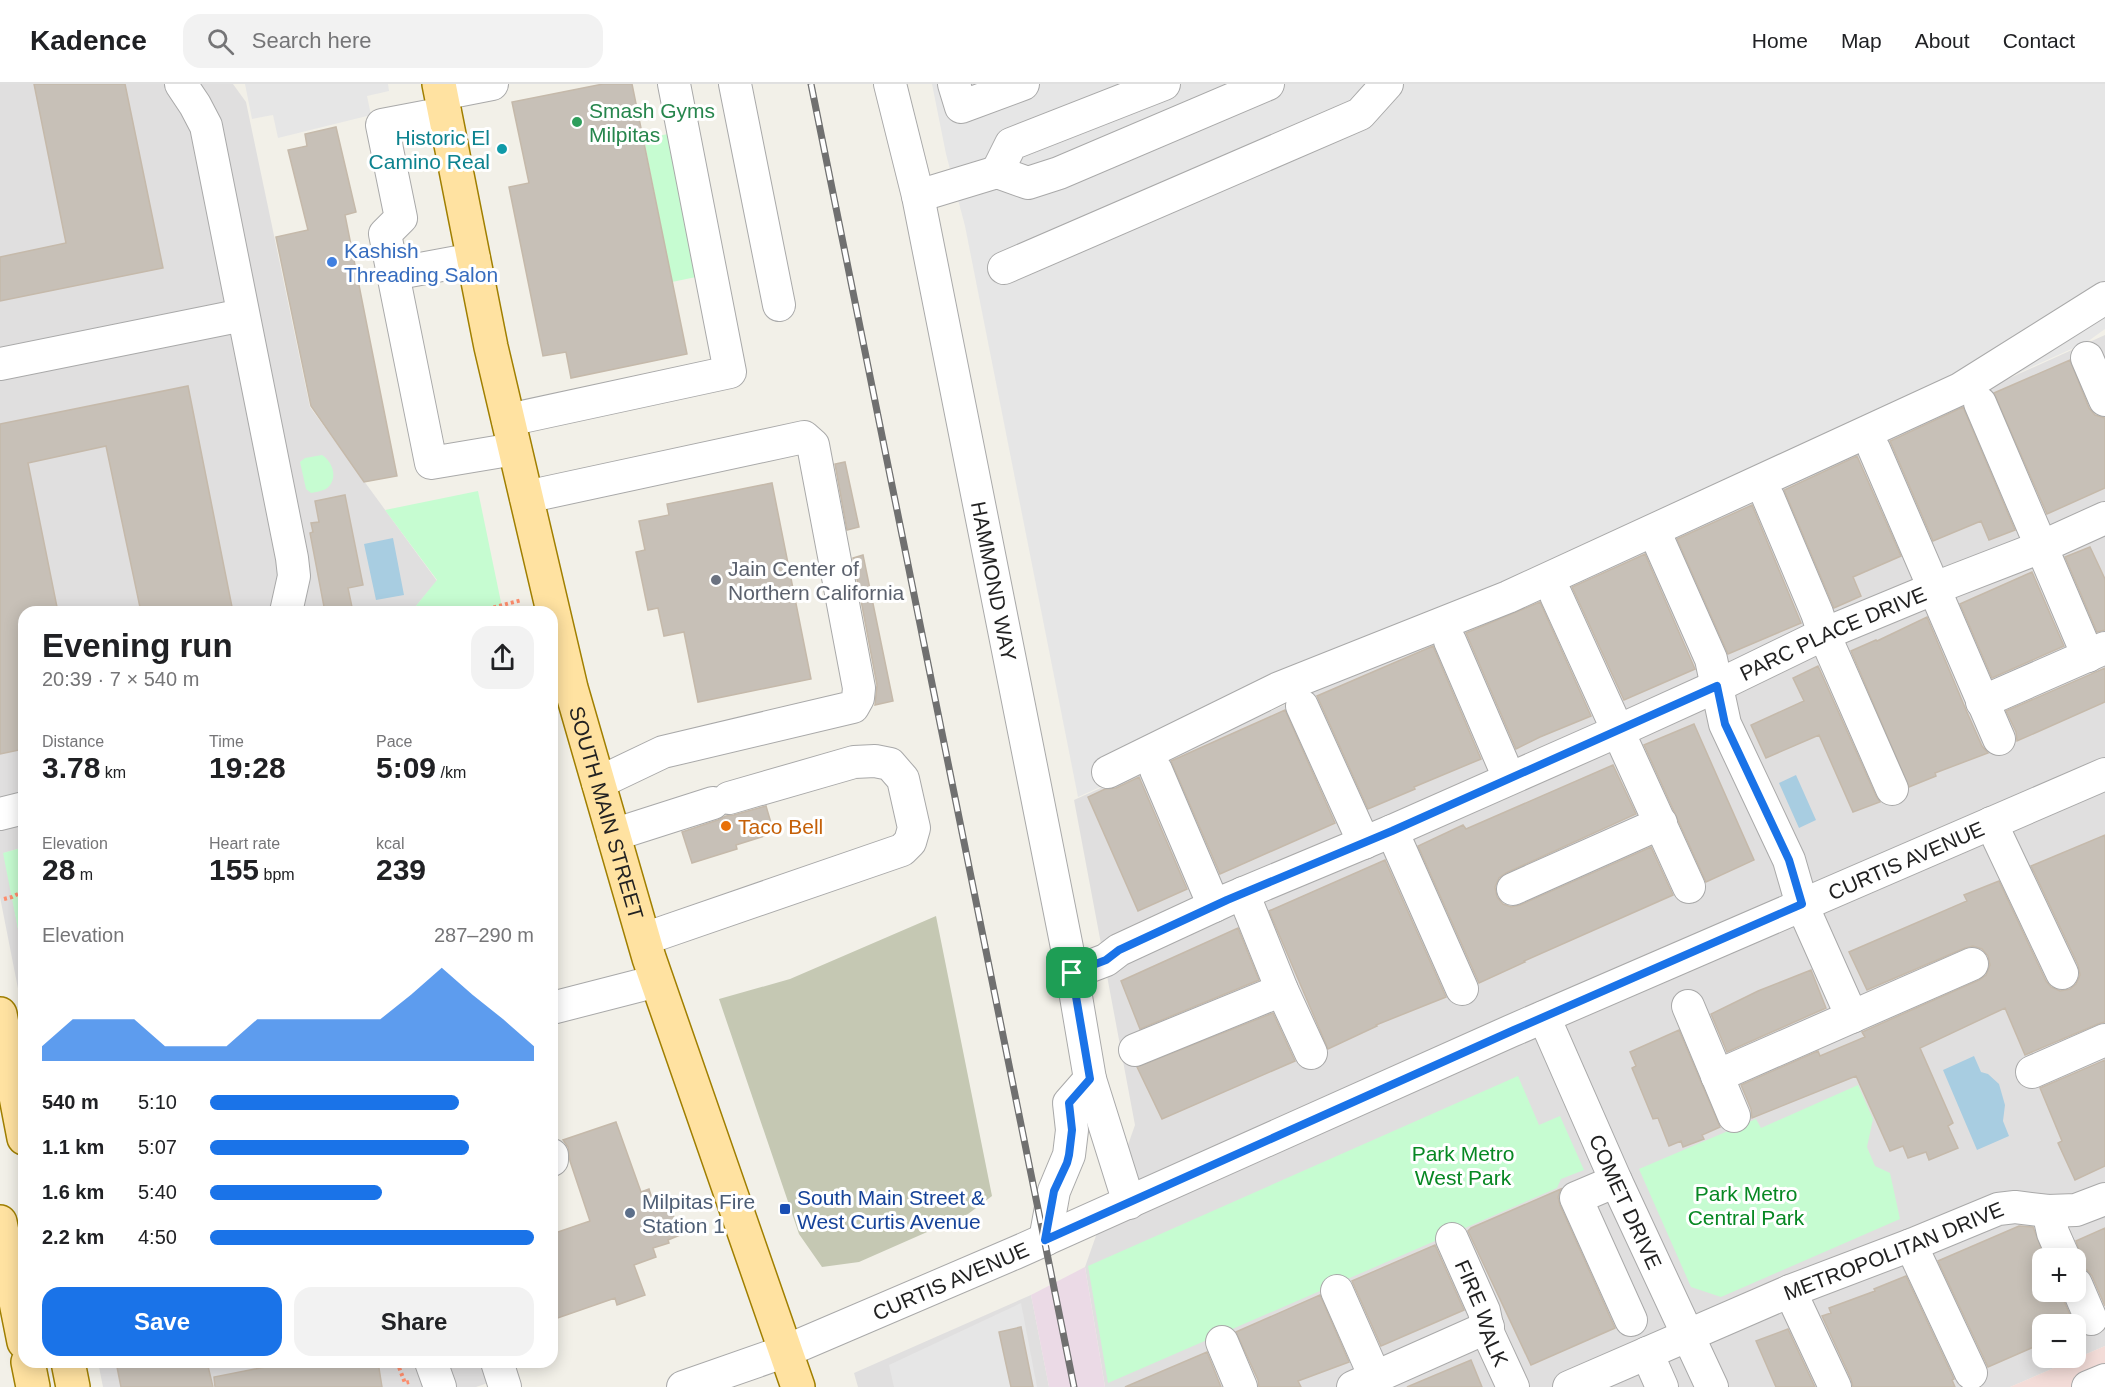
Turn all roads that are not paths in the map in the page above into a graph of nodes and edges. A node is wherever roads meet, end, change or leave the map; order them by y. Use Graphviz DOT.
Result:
graph roads {
  1 [pos="181,84"];
  2 [pos="492,84"];
  3 [pos="674,84"];
  4 [pos="735,84"];
  5 [pos="890,84"];
  6 [pos="954,84"];
  7 [pos="1023,84"];
  8 [pos="1164,84"];
  9 [pos="1268,84"];
  10 [pos="1387,84"];
  11 [pos="442,97"];
  12 [pos="998,172"];
  13 [pos="918,196"];
  14 [pos="474,259"];
  15 [pos="1004,268"];
  16 [pos="393,274"];
  17 [pos="2105,298"];
  18 [pos="779,305"];
  19 [pos="243,315"];
  20 [pos="2087,358"];
  21 [pos="0,364"];
  22 [pos="2105,400"];
  23 [pos="1980,403"];
  24 [pos="512,435"];
  25 [pos="1874,449"];
  26 [pos="526,497"];
  27 [pos="1768,497"];
  28 [pos="2105,518"];
  29 [pos="1660,544"];
  30 [pos="2041,547"];
  31 [pos="1935,588"];
  32 [pos="1556,595"];
  33 [pos="287,606"];
  34 [pos="552,606"];
  35 [pos="558,632"];
  36 [pos="1824,634"];
  37 [pos="1450,641"];
  38 [pos="2097,652"];
  39 [pos="1717,686"];
  40 [pos="1982,702"];
  41 [pos="1302,706"];
  42 [pos="1618,731"];
  43 [pos="1999,739"];
  44 [pos="1156,770"];
  45 [pos="1108,772"];
  46 [pos="2105,774"];
  47 [pos="1509,778"];
  48 [pos="598,783"];
  49 [pos="1892,789"];
  50 [pos="18,810"];
  51 [pos="0,814"];
  52 [pos="1661,823"];
  53 [pos="1991,823"];
  54 [pos="613,835"];
  55 [pos="1378,837"];
  56 [pos="1689,887"];
  57 [pos="1513,889"];
  58 [pos="1228,900"];
  59 [pos="1802,904"];
  60 [pos="644,939"];
  61 [pos="1972,964"];
  62 [pos="1072,973"];
  63 [pos="2062,973"];
  64 [pos="657,981"];
  65 [pos="1462,989"];
  66 [pos="1282,990"];
  67 [pos="558,1006"];
  68 [pos="1688,1006"];
  69 [pos="1544,1017"];
  70 [pos="1852,1017"];
  71 [pos="2,1036"];
  72 [pos="2105,1040"];
  73 [pos="1135,1050"];
  74 [pos="1311,1053"];
  75 [pos="2032,1072"];
  76 [pos="1717,1077"];
  77 [pos="1090,1079"];
  78 [pos="1734,1116"];
  79 [pos="18,1125"];
  80 [pos="1616,1181"];
  81 [pos="2105,1199"];
  82 [pos="1129,1203"];
  83 [pos="2048,1211"];
  84 [pos="0,1222"];
  85 [pos="1452,1239"];
  86 [pos="1045,1240"];
  87 [pos="1911,1245"];
  88 [pos="2060,1248"];
  89 [pos="1337,1291"];
  90 [pos="1790,1291"];
  91 [pos="2084,1302"];
  92 [pos="18,1312"];
  93 [pos="2091,1318"];
  94 [pos="1631,1320"];
  95 [pos="1488,1327"];
  96 [pos="1689,1335"];
  97 [pos="1222,1342"];
  98 [pos="786,1351"];
  99 [pos="1647,1353"];
  100 [pos="29,1368"];
  101 [pos="69,1368"];
  102 [pos="433,1368"];
  103 [pos="499,1368"];
  104 [pos="1971,1373"];
  105 [pos="2105,1380"];
  106 [pos="1364,1382"];
  107 [pos="33,1387"];
  108 [pos="73,1387"];
  109 [pos="440,1387"];
  110 [pos="505,1387"];
  111 [pos="683,1387"];
  112 [pos="798,1387"];
  113 [pos="1241,1387"];
  114 [pos="1513,1387"];
  115 [pos="1569,1387"];
  116 [pos="1662,1387"];
  117 [pos="1712,1387"];
  118 [pos="1835,1387"];
  119 [pos="2088,1387"];
  1 -- 19 [label="street"];
  2 -- 11 [label="street"];
  3 -- 24 [label="street"];
  4 -- 18 [label="street"];
  5 -- 13 [label="street, HAMMOND WAY"];
  6 -- 7 [label="street"];
  8 -- 12 [label="street"];
  9 -- 12 [label="street"];
  10 -- 15 [label="street"];
  11 -- 14 [label="main road, SOUTH MAIN STREET"];
  11 -- 16 [label="street"];
  12 -- 13 [label="street"];
  13 -- 62 [label="street, HAMMOND WAY"];
  14 -- 16 [label="street"];
  14 -- 24 [label="main road, SOUTH MAIN STREET"];
  16 -- 24 [label="street"];
  17 -- 45 [label="street"];
  19 -- 21 [label="street"];
  19 -- 33 [label="street"];
  20 -- 22 [label="street"];
  23 -- 30 [label="street"];
  24 -- 26 [label="main road, SOUTH MAIN STREET"];
  25 -- 31 [label="street"];
  26 -- 34 [label="main road, SOUTH MAIN STREET"];
  26 -- 48 [label="street"];
  27 -- 36 [label="street"];
  28 -- 30 [label="street, PARC PLACE DRIVE"];
  29 -- 39 [label="street"];
  30 -- 31 [label="street, PARC PLACE DRIVE"];
  30 -- 38 [label="street"];
  31 -- 36 [label="street, PARC PLACE DRIVE"];
  31 -- 40 [label="street"];
  32 -- 42 [label="street"];
  35 -- 48 [label="main road, SOUTH MAIN STREET"];
  36 -- 39 [label="street, PARC PLACE DRIVE"];
  36 -- 49 [label="street"];
  37 -- 47 [label="street"];
  38 -- 40 [label="street"];
  39 -- 42 [label="street, PARC PLACE DRIVE"];
  39 -- 59 [label="street"];
  40 -- 43 [label="street"];
  41 -- 55 [label="street"];
  42 -- 47 [label="street, PARC PLACE DRIVE"];
  42 -- 52 [label="street"];
  44 -- 58 [label="street"];
  46 -- 53 [label="street, CURTIS AVENUE"];
  47 -- 55 [label="street, PARC PLACE DRIVE"];
  48 -- 54 [label="main road, SOUTH MAIN STREET"];
  50 -- 51 [label="street"];
  52 -- 56 [label="street"];
  52 -- 57 [label="street"];
  53 -- 59 [label="street, CURTIS AVENUE"];
  53 -- 63 [label="street"];
  54 -- 60 [label="main road, SOUTH MAIN STREET"];
  54 -- 60 [label="street"];
  55 -- 58 [label="street, PARC PLACE DRIVE"];
  55 -- 65 [label="street"];
  58 -- 62 [label="street, PARC PLACE DRIVE"];
  58 -- 66 [label="street"];
  59 -- 69 [label="street, CURTIS AVENUE"];
  59 -- 70 [label="street"];
  60 -- 64 [label="main road, SOUTH MAIN STREET"];
  61 -- 70 [label="street"];
  62 -- 77 [label="street, HAMMOND WAY"];
  64 -- 67 [label="street"];
  64 -- 98 [label="main road, SOUTH MAIN STREET"];
  66 -- 73 [label="street"];
  66 -- 74 [label="street"];
  68 -- 76 [label="street"];
  69 -- 80 [label="street, COMET DRIVE"];
  69 -- 82 [label="street, CURTIS AVENUE"];
  70 -- 76 [label="street"];
  71 -- 79 [label="main road"];
  72 -- 75 [label="street"];
  76 -- 78 [label="street"];
  77 -- 82 [label="street, HAMMOND WAY"];
  77 -- 86 [label="street"];
  80 -- 94 [label="street"];
  80 -- 96 [label="street, COMET DRIVE"];
  81 -- 83 [label="street, METROPOLITAN DRIVE"];
  82 -- 86 [label="street, CURTIS AVENUE"];
  83 -- 87 [label="street, METROPOLITAN DRIVE"];
  83 -- 88 [label="street"];
  84 -- 92 [label="main road"];
  85 -- 95 [label="street, FIRE WALK"];
  86 -- 98 [label="street, CURTIS AVENUE"];
  87 -- 90 [label="street, METROPOLITAN DRIVE"];
  87 -- 104 [label="street"];
  89 -- 106 [label="street"];
  90 -- 96 [label="street, METROPOLITAN DRIVE"];
  90 -- 118 [label="street"];
  91 -- 93 [label="street"];
  95 -- 106 [label="street"];
  95 -- 114 [label="street, FIRE WALK"];
  96 -- 99 [label="street, METROPOLITAN DRIVE"];
  96 -- 117 [label="street, COMET DRIVE"];
  97 -- 113 [label="street"];
  98 -- 111 [label="street, CURTIS AVENUE"];
  98 -- 112 [label="main road, SOUTH MAIN STREET"];
  99 -- 115 [label="street, METROPOLITAN DRIVE"];
  99 -- 116 [label="street"];
  100 -- 107 [label="main road"];
  101 -- 108 [label="main road"];
  102 -- 109 [label="street"];
  103 -- 110 [label="street"];
  105 -- 119 [label="street"];
}
